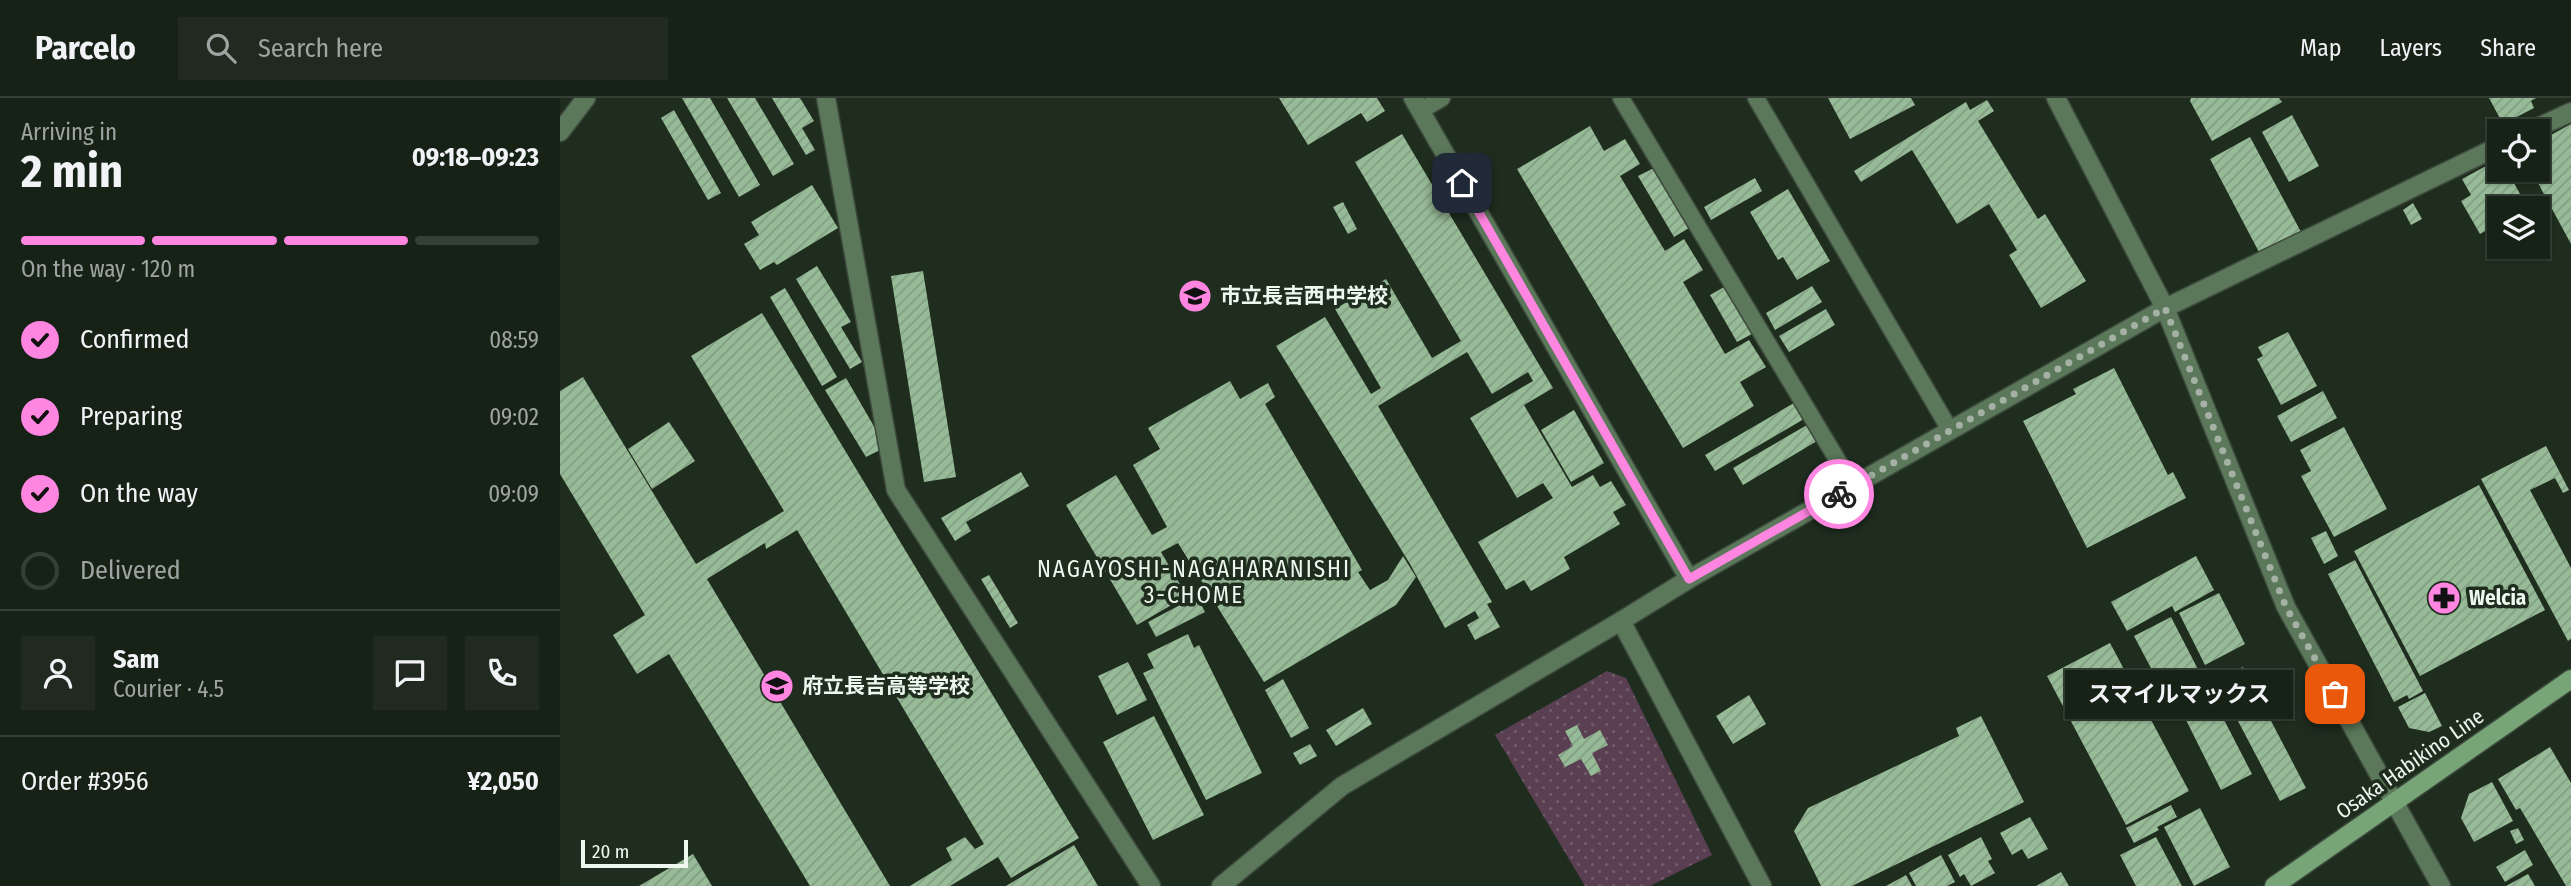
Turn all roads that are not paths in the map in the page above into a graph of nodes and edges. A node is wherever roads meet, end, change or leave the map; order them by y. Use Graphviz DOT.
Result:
graph roads {
  1 [pos="586,98"];
  2 [pos="826,98"];
  3 [pos="1442,98"];
  4 [pos="1621,98"];
  5 [pos="1756,98"];
  6 [pos="2057,98"];
  7 [pos="1417,104"];
  8 [pos="2571,111"];
  9 [pos="2550,121"];
  10 [pos="561,130"];
  11 [pos="2487,152"];
  12 [pos="2165,308"];
  13 [pos="1950,430"];
  14 [pos="1853,486"];
  15 [pos="1689,579"];
  16 [pos="1621,621"];
  17 [pos="2571,679"];
  18 [pos="2396,803"];
  19 [pos="1151,886"];
  20 [pos="1221,886"];
  21 [pos="1762,886"];
  22 [pos="2274,886"];
  23 [pos="2441,886"];
  1 -- 10 [label="street"];
  2 -- 19 [label="street"];
  3 -- 7 [label="lane"];
  4 -- 14 [label="lane"];
  5 -- 13 [label="lane"];
  6 -- 12 [label="street"];
  7 -- 15 [label="street"];
  8 -- 9 [label="street"];
  11 -- 12 [label="street"];
  12 -- 13 [label="street"];
  12 -- 18 [label="street"];
  13 -- 14 [label="street"];
  14 -- 15 [label="street"];
  15 -- 16 [label="street"];
  16 -- 20 [label="street"];
  16 -- 21 [label="street"];
  17 -- 18 [label="main road, Osaka Habikino Line"];
  18 -- 22 [label="main road, Osaka Habikino Line"];
  18 -- 23 [label="street"];
}
